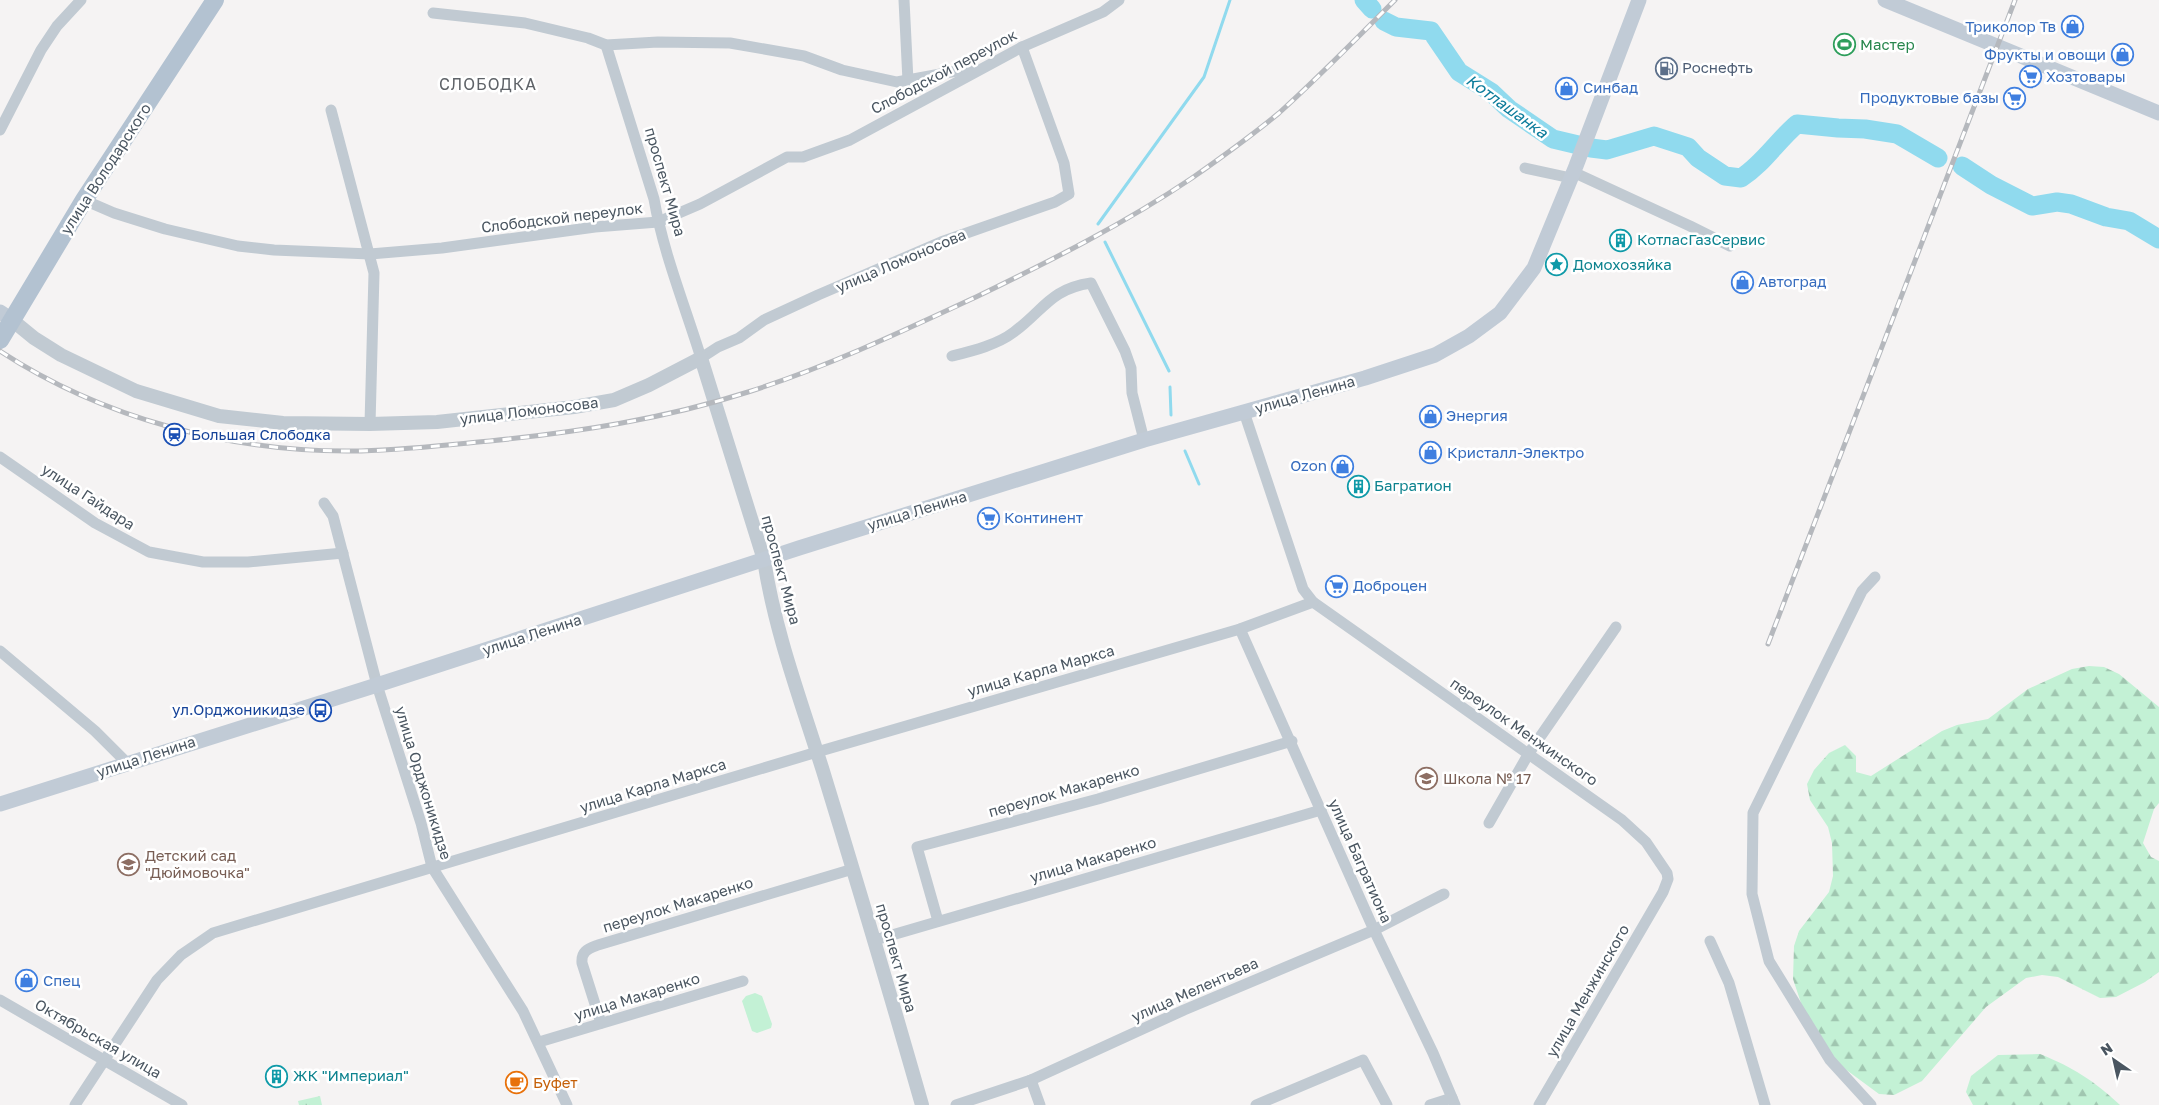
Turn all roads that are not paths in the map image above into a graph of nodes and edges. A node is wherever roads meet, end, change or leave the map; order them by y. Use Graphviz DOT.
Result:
graph roads {
  1 [pos="81,0"];
  2 [pos="214,0"];
  3 [pos="904,0"];
  4 [pos="1119,0"];
  5 [pos="1639,0"];
  6 [pos="1885,0"];
  7 [pos="432,13"];
  8 [pos="606,45"];
  9 [pos="1022,47"];
  10 [pos="987,65"];
  11 [pos="908,81"];
  12 [pos="331,110"];
  13 [pos="2159,113"];
  14 [pos="0,130"];
  15 [pos="1525,168"];
  16 [pos="1574,170"];
  17 [pos="84,200"];
  18 [pos="658,222"];
  19 [pos="1730,246"];
  20 [pos="370,254"];
  21 [pos="6,316"];
  22 [pos="0,340"];
  23 [pos="952,356"];
  24 [pos="701,358"];
  25 [pos="1244,412"];
  26 [pos="370,424"];
  27 [pos="1144,440"];
  28 [pos="0,457"];
  29 [pos="324,503"];
  30 [pos="343,553"];
  31 [pos="764,560"];
  32 [pos="1875,577"];
  33 [pos="1314,602"];
  34 [pos="1616,626"];
  35 [pos="1240,629"];
  36 [pos="0,650"];
  37 [pos="377,685"];
  38 [pos="1292,741"];
  39 [pos="817,752"];
  40 [pos="1529,752"];
  41 [pos="127,763"];
  42 [pos="0,804"];
  43 [pos="1321,810"];
  44 [pos="1489,823"];
  45 [pos="432,868"];
  46 [pos="853,869"];
  47 [pos="1663,892"];
  48 [pos="1444,894"];
  49 [pos="938,921"];
  50 [pos="1374,930"];
  51 [pos="874,940"];
  52 [pos="1710,941"];
  53 [pos="743,981"];
  54 [pos="0,1000"];
  55 [pos="601,1023"];
  56 [pos="539,1042"];
  57 [pos="104,1059"];
  58 [pos="1031,1080"];
  59 [pos="1453,1101"];
  60 [pos="75,1105"];
  61 [pos="182,1105"];
  62 [pos="567,1105"];
  63 [pos="922,1105"];
  64 [pos="956,1105"];
  65 [pos="1040,1105"];
  66 [pos="1256,1105"];
  67 [pos="1387,1105"];
  68 [pos="1430,1105"];
  69 [pos="1539,1105"];
  70 [pos="1765,1105"];
  71 [pos="1870,1105"];
  1 -- 14 [label="street"];
  2 -- 17 [label="main road, улица Володарского"];
  3 -- 11 [label="street"];
  4 -- 9 [label="street, Слободской переулок"];
  5 -- 16 [label="main road, улица Ленина"];
  6 -- 13 [label="main road"];
  7 -- 8 [label="street"];
  8 -- 11 [label="street"];
  8 -- 18 [label="street, проспект Мира"];
  9 -- 10 [label="street, Слободской переулок"];
  9 -- 24 [label="street, улица Ломоносова"];
  10 -- 11 [label="street"];
  10 -- 18 [label="street, Слободской переулок"];
  12 -- 20 [label="street"];
  15 -- 16 [label="street"];
  16 -- 19 [label="street"];
  16 -- 25 [label="main road, улица Ленина"];
  17 -- 20 [label="street, Слободской переулок"];
  17 -- 21 [label="main road, улица Володарского"];
  18 -- 20 [label="street, Слободской переулок"];
  18 -- 24 [label="street, проспект Мира"];
  20 -- 26 [label="street"];
  21 -- 22 [label="main road, улица Володарского"];
  21 -- 26 [label="street, улица Ломоносова"];
  23 -- 27 [label="street"];
  24 -- 26 [label="street, улица Ломоносова"];
  24 -- 31 [label="street, проспект Мира"];
  25 -- 27 [label="main road, улица Ленина"];
  25 -- 33 [label="street"];
  27 -- 31 [label="main road, улица Ленина"];
  28 -- 30 [label="street, улица Гайдара"];
  29 -- 30 [label="street, улица Орджоникидзе"];
  30 -- 37 [label="street, улица Орджоникидзе"];
  31 -- 37 [label="main road, улица Ленина"];
  31 -- 39 [label="street, проспект Мира"];
  32 -- 71 [label="street"];
  33 -- 35 [label="street, улица Карла Маркса"];
  33 -- 40 [label="street, переулок Менжинского"];
  34 -- 40 [label="street"];
  35 -- 38 [label="street, улица Багратиона"];
  35 -- 39 [label="street, улица Карла Маркса"];
  36 -- 41 [label="street"];
  37 -- 41 [label="main road, улица Ленина"];
  37 -- 45 [label="street, улица Орджоникидзе"];
  38 -- 43 [label="street, улица Багратиона"];
  38 -- 49 [label="street, переулок Макаренко"];
  39 -- 45 [label="street, улица Карла Маркса"];
  39 -- 46 [label="street, проспект Мира"];
  40 -- 44 [label="street"];
  40 -- 47 [label="street, переулок Менжинского"];
  41 -- 42 [label="main road, улица Ленина"];
  43 -- 49 [label="street, улица Макаренко"];
  43 -- 50 [label="street, улица Багратиона"];
  45 -- 56 [label="street, улица Орджоникидзе"];
  45 -- 57 [label="street, улица Карла Маркса"];
  46 -- 51 [label="street, проспект Мира"];
  46 -- 55 [label="street, переулок Макаренко"];
  47 -- 69 [label="street, улица Менжинского"];
  48 -- 50 [label="street, улица Мелентьева"];
  49 -- 51 [label="street, улица Макаренко"];
  50 -- 58 [label="street, улица Мелентьева"];
  50 -- 59 [label="street, улица Багратиона"];
  51 -- 63 [label="street, проспект Мира"];
  52 -- 70 [label="street"];
  53 -- 55 [label="street, улица Макаренко"];
  54 -- 57 [label="street, Октябрьская улица"];
  55 -- 56 [label="street, улица Макаренко"];
  56 -- 62 [label="street, улица Орджоникидзе"];
  57 -- 60 [label="street, улица Карла Маркса"];
  57 -- 61 [label="street, Октябрьская улица"];
  58 -- 64 [label="street, улица Мелентьева"];
  58 -- 65 [label="street"];
  59 -- 68 [label="street"];
  66 -- 67 [label="street"];
}
